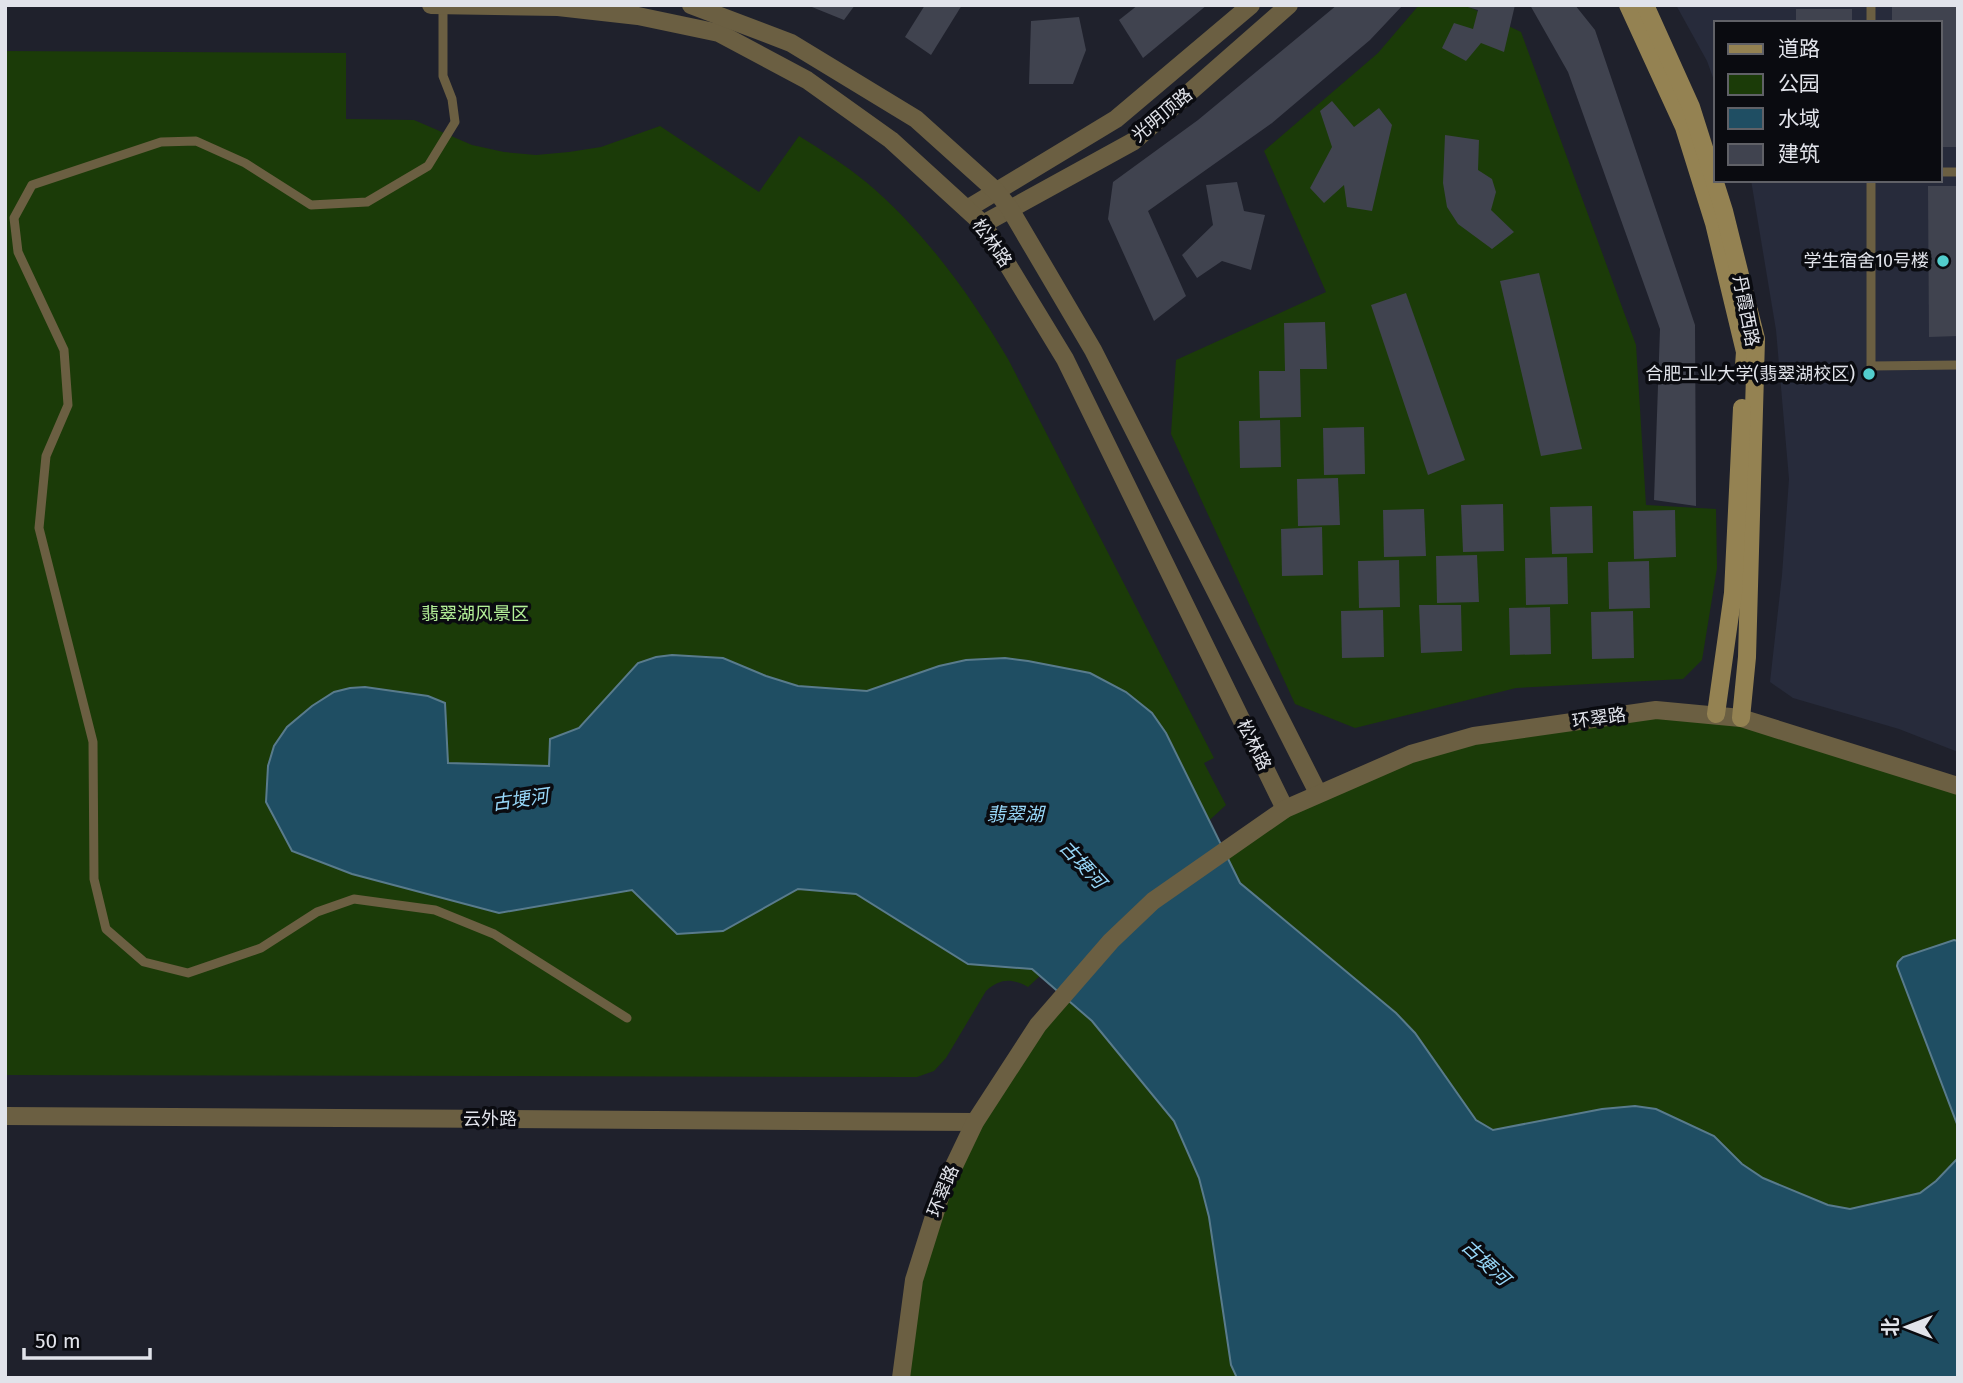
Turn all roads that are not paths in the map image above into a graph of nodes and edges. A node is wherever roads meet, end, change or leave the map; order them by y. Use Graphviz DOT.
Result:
graph roads {
  1 [pos="431,5"];
  2 [pos="443,5"];
  3 [pos="691,5"];
  4 [pos="1251,5"];
  5 [pos="1289,5"];
  6 [pos="1628,5"];
  7 [pos="1646,5"];
  8 [pos="1714,179"];
  9 [pos="1715,182"];
  10 [pos="1871,182"];
  11 [pos="996,191"];
  12 [pos="967,209"];
  13 [pos="1010,209"];
  14 [pos="983,224"];
  15 [pos="1958,365"];
  16 [pos="1716,714"];
  17 [pos="1741,718"];
  18 [pos="1958,786"];
  19 [pos="1318,793"];
  20 [pos="1285,809"];
  21 [pos="627,1018"];
  22 [pos="5,1116"];
  23 [pos="975,1122"];
  24 [pos="901,1378"];
  1 -- 2 [label="street, 松林路"];
  2 -- 12 [label="street, 松林路"];
  2 -- 21 [label="lane"];
  3 -- 11 [label="street, 松林路"];
  4 -- 11 [label="street, 光明顶路"];
  5 -- 13 [label="street, 光明顶路"];
  6 -- 16 [label="main road, 丹霞西路"];
  7 -- 8 [label="main road, 丹霞西路"];
  9 -- 17 [label="main road, 丹霞西路"];
  10 -- 15 [label="lane"];
  11 -- 12 [label="street, 光明顶路"];
  11 -- 13 [label="street, 松林路"];
  12 -- 14 [label="street, 松林路"];
  13 -- 14 [label="street, 光明顶路"];
  13 -- 19 [label="street, 松林路"];
  14 -- 20 [label="street, 松林路"];
  16 -- 17 [label="street, 环翠路"];
  16 -- 19 [label="street, 环翠路"];
  17 -- 18 [label="street, 环翠路"];
  19 -- 20 [label="street, 环翠路"];
  20 -- 23 [label="street, 环翠路"];
  22 -- 23 [label="street, 云外路"];
  23 -- 24 [label="street, 环翠路"];
}
